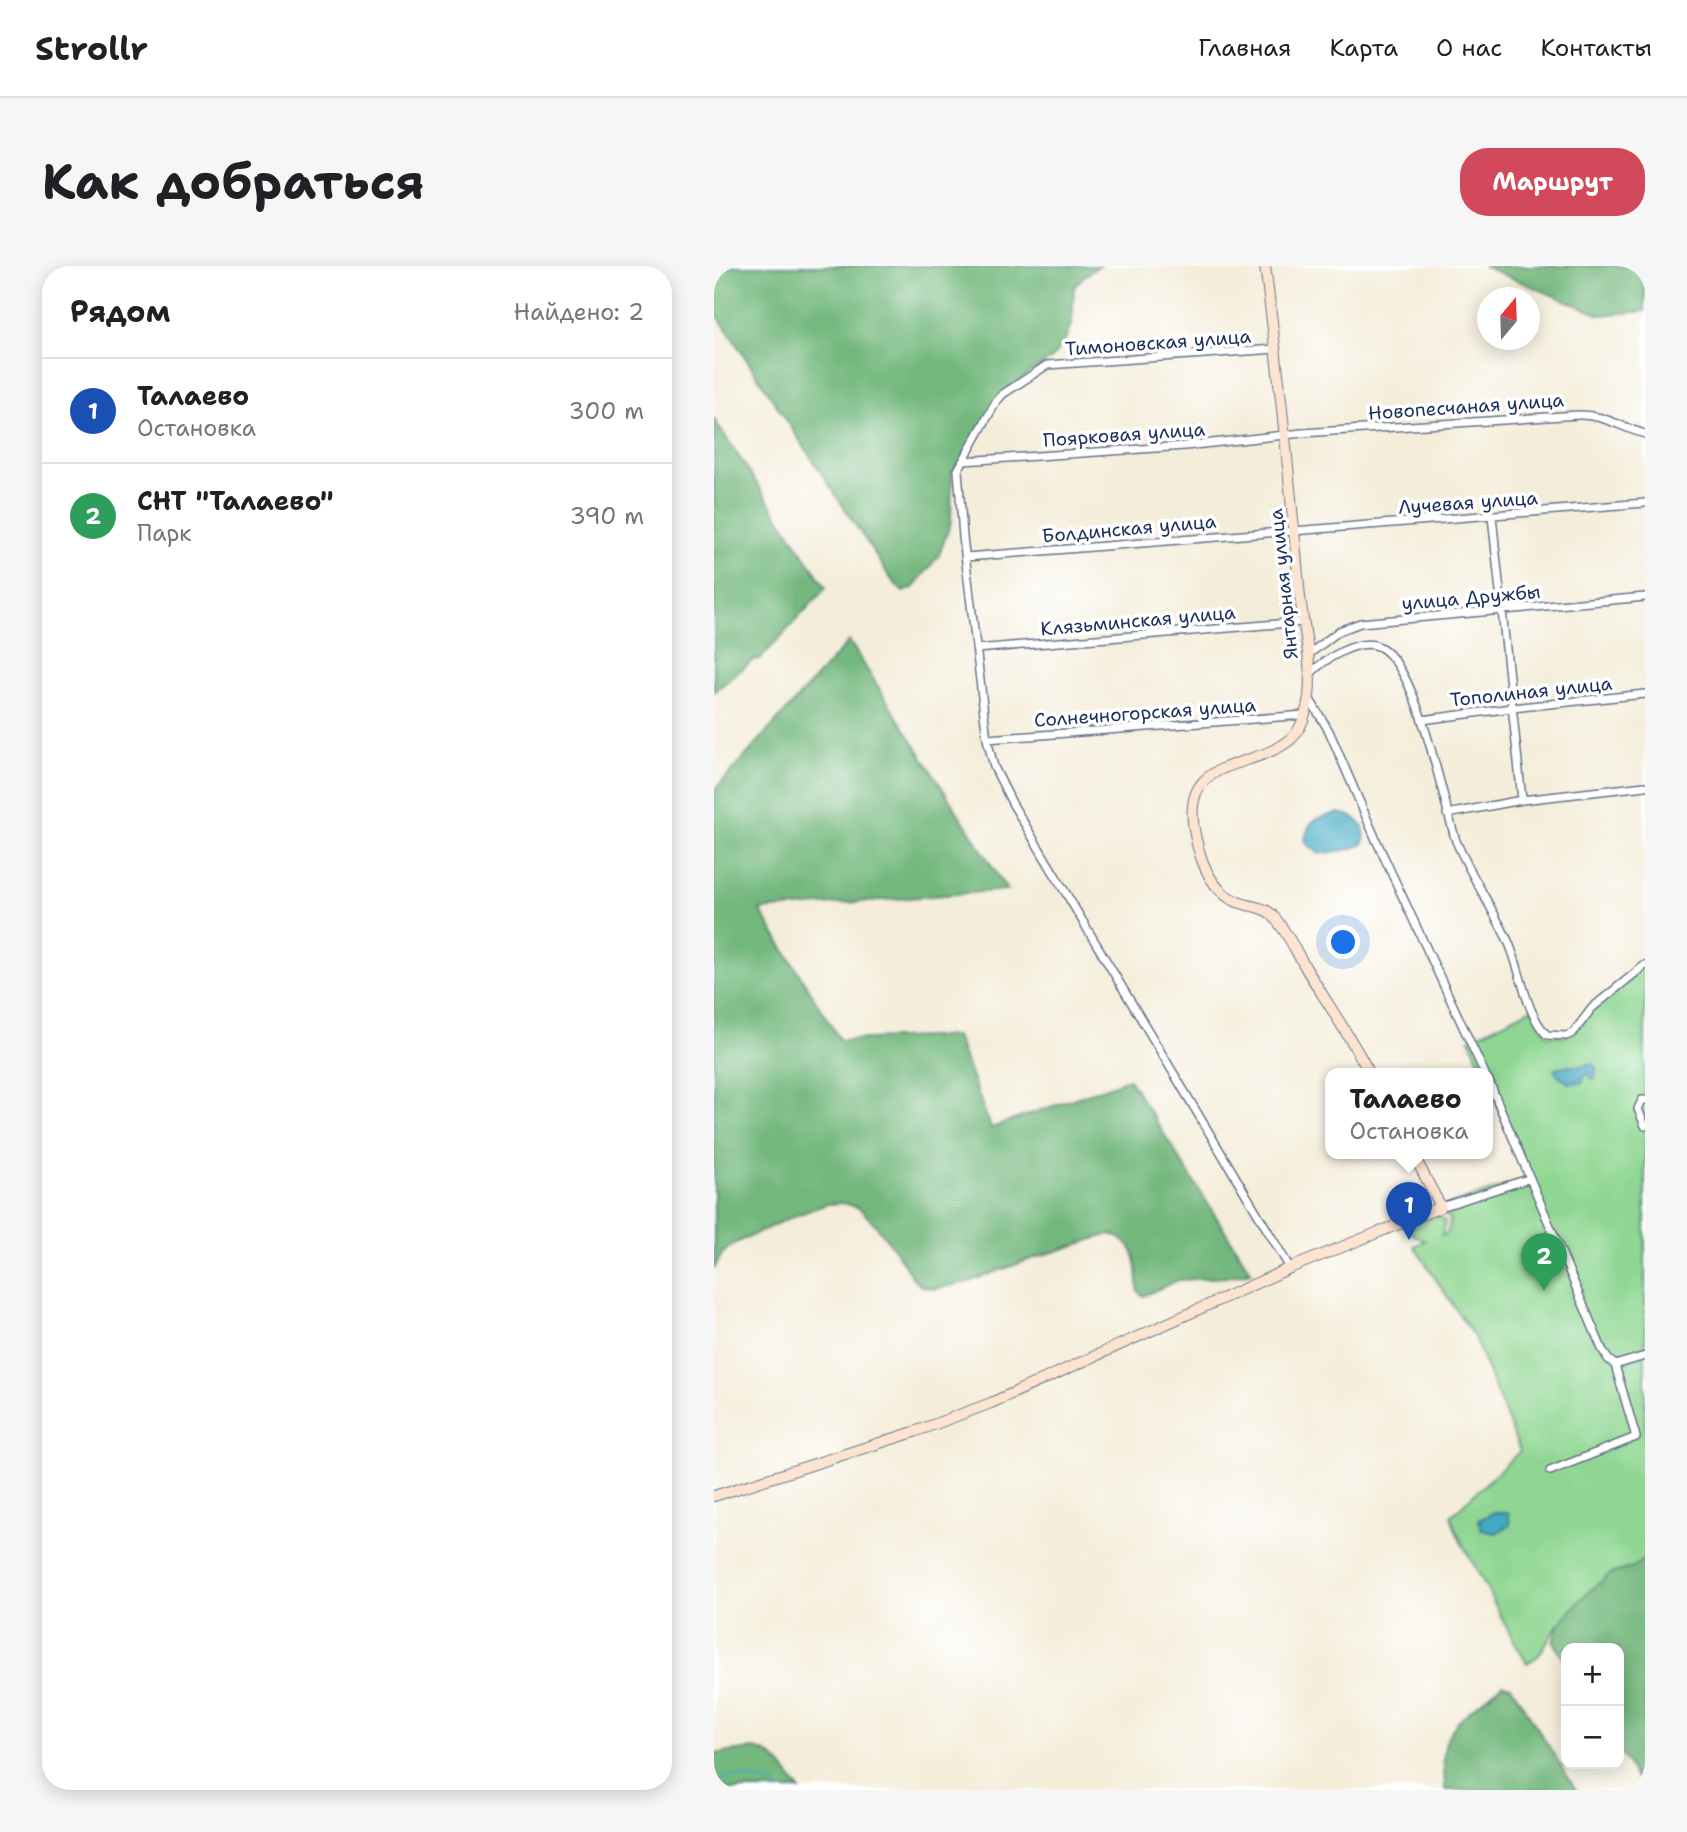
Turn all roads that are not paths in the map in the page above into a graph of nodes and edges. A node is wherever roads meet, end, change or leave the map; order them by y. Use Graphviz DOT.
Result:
graph roads {
  1 [pos="1265,266"];
  2 [pos="1276,349"];
  3 [pos="1645,434"];
  4 [pos="1286,436"];
  5 [pos="963,461"];
  6 [pos="1645,503"];
  7 [pos="1492,516"];
  8 [pos="1294,530"];
  9 [pos="966,557"];
  10 [pos="1645,597"];
  11 [pos="1501,610"];
  12 [pos="1302,622"];
  13 [pos="976,649"];
  14 [pos="1309,654"];
  15 [pos="1309,675"];
  16 [pos="1645,694"];
  17 [pos="1309,697"];
  18 [pos="1512,708"];
  19 [pos="1305,715"];
  20 [pos="1422,720"];
  21 [pos="987,739"];
  22 [pos="1645,786"];
  23 [pos="1522,800"];
  24 [pos="1447,814"];
  25 [pos="1645,965"];
  26 [pos="1366,1068"];
  27 [pos="1482,1068"];
  28 [pos="1493,1092"];
  29 [pos="1645,1100"];
  30 [pos="1645,1126"];
  31 [pos="1416,1159"];
  32 [pos="1528,1179"];
  33 [pos="1441,1207"];
  34 [pos="1290,1268"];
  35 [pos="1645,1356"];
  36 [pos="1615,1365"];
  37 [pos="1550,1471"];
  38 [pos="714,1496"];
  1 -- 2 [label="street, Янтарная улица"];
  2 -- 4 [label="street, Янтарная улица"];
  2 -- 5 [label="street, Тимоновская улица"];
  3 -- 4 [label="street, Новопесчаная улица"];
  4 -- 5 [label="street, Поярковая улица"];
  4 -- 8 [label="street, Янтарная улица"];
  5 -- 9 [label="street"];
  6 -- 7 [label="street, Лучевая улица"];
  7 -- 8 [label="street, Лучевая улица"];
  7 -- 11 [label="street"];
  8 -- 9 [label="street, Болдинская улица"];
  8 -- 12 [label="street, Янтарная улица"];
  9 -- 13 [label="street"];
  10 -- 11 [label="street, улица Дружбы"];
  11 -- 14 [label="street, улица Дружбы"];
  11 -- 18 [label="street"];
  12 -- 13 [label="street, Клязьминская улица"];
  12 -- 14 [label="street, Янтарная улица"];
  13 -- 21 [label="street"];
  14 -- 15 [label="street, Янтарная улица"];
  15 -- 17 [label="street, Янтарная улица"];
  15 -- 20 [label="street"];
  16 -- 18 [label="street, Тополиная улица"];
  17 -- 19 [label="street, Янтарная улица"];
  17 -- 27 [label="street"];
  18 -- 20 [label="street, Тополиная улица"];
  18 -- 23 [label="street"];
  19 -- 21 [label="street, Солнечногорская улица"];
  19 -- 26 [label="street, Янтарная улица"];
  20 -- 24 [label="street"];
  21 -- 34 [label="street"];
  22 -- 23 [label="street"];
  23 -- 24 [label="street"];
  24 -- 25 [label="street"];
  28 -- 32 [label="street"];
  29 -- 30 [label="street"];
  31 -- 33 [label="street"];
  32 -- 33 [label="street"];
  32 -- 36 [label="street"];
  33 -- 34 [label="street"];
  34 -- 38 [label="street"];
  35 -- 36 [label="street"];
  36 -- 37 [label="street"];
}
